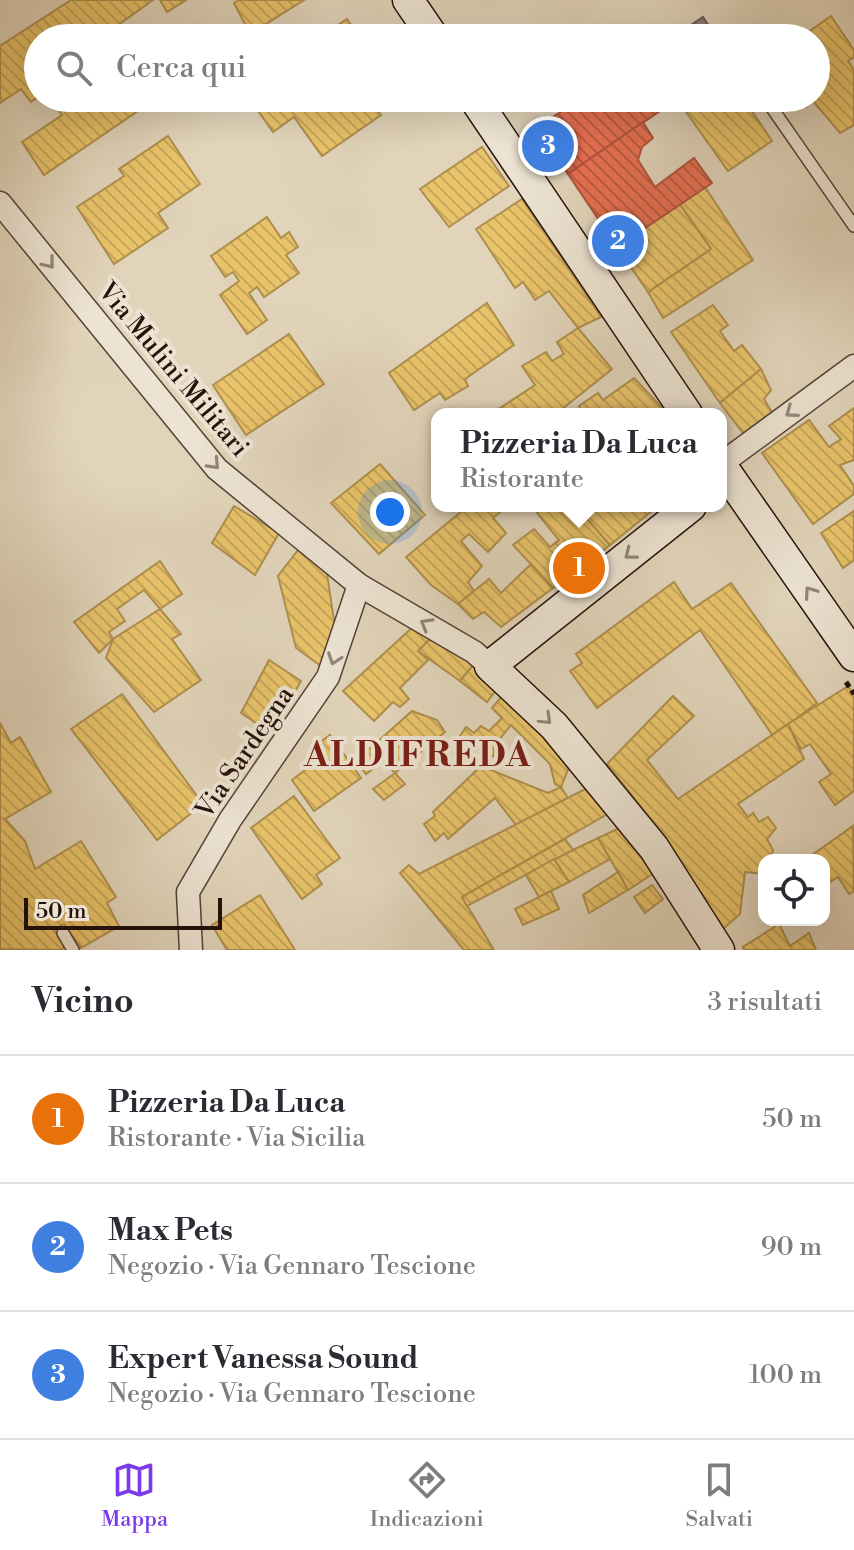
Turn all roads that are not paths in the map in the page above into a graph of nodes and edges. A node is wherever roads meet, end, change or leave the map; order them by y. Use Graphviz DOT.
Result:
graph roads {
  1 [pos="408,0"];
  2 [pos="424,24"];
  3 [pos="483,112"];
  4 [pos="775,112"];
  5 [pos="0,203"];
  6 [pos="854,226"];
  7 [pos="854,366"];
  8 [pos="683,408"];
  9 [pos="727,460"];
  10 [pos="727,473"];
  11 [pos="683,512"];
  12 [pos="359,585"];
  13 [pos="854,656"];
  14 [pos="490,666"];
  15 [pos="63,933"];
  16 [pos="73,950"];
  17 [pos="191,950"];
  18 [pos="719,950"];
  1 -- 2 [label="street"];
  3 -- 8 [label="street"];
  4 -- 6 [label="lane"];
  5 -- 12 [label="street, Via Mulini Militari, one-way"];
  7 -- 9 [label="street, one-way"];
  13 -- 10 [label="street, one-way"];
  11 -- 14 [label="street, one-way"];
  14 -- 12 [label="street, Via Mulini Militari, one-way"];
  12 -- 17 [label="street, Via Sardegna, one-way"];
  14 -- 18 [label="street, one-way"];
  15 -- 16 [label="lane"];
}
